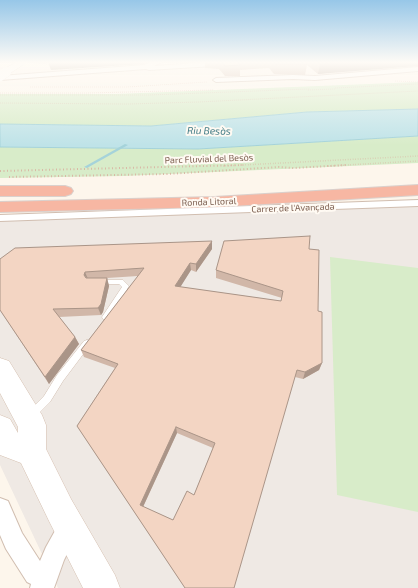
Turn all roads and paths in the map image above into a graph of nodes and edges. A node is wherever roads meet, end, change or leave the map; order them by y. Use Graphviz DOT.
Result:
graph roads {
  1 [pos="309,89"];
  2 [pos="221,90"];
  3 [pos="418,91"];
  4 [pos="0,93"];
  5 [pos="0,96"];
  6 [pos="0,103"];
  7 [pos="418,156"];
  8 [pos="418,161"];
  9 [pos="0,171"];
  10 [pos="418,175"];
  11 [pos="8,176"];
  12 [pos="418,190"];
  13 [pos="0,191"];
  14 [pos="418,203"];
  15 [pos="0,207"];
  16 [pos="0,218"];
  17 [pos="91,282"];
  18 [pos="102,323"];
  19 [pos="92,336"];
  20 [pos="0,369"];
  21 [pos="28,418"];
  22 [pos="0,429"];
  23 [pos="30,451"];
  24 [pos="0,509"];
  25 [pos="64,519"];
  26 [pos="39,581"];
  27 [pos="102,588"];
  1 -- 5 [label="path"];
  2 -- 4 [label="path"];
  3 -- 6 [label="path"];
  7 -- 9 [label="path, Parc Fluvial del Besòs"];
  8 -- 11 [label="path"];
  10 -- 13 [label="highway, Ronda Litoral"];
  12 -- 15 [label="highway, Ronda Litoral"];
  14 -- 16 [label="street, Carrer de l'Avançada"];
  17 -- 18 [label="lane"];
  19 -- 21 [label="lane"];
  20 -- 21 [label="street"];
  21 -- 23 [label="street"];
  22 -- 23 [label="street"];
  23 -- 25 [label="street"];
  24 -- 26 [label="street"];
  25 -- 26 [label="street"];
  25 -- 27 [label="street"];
}
